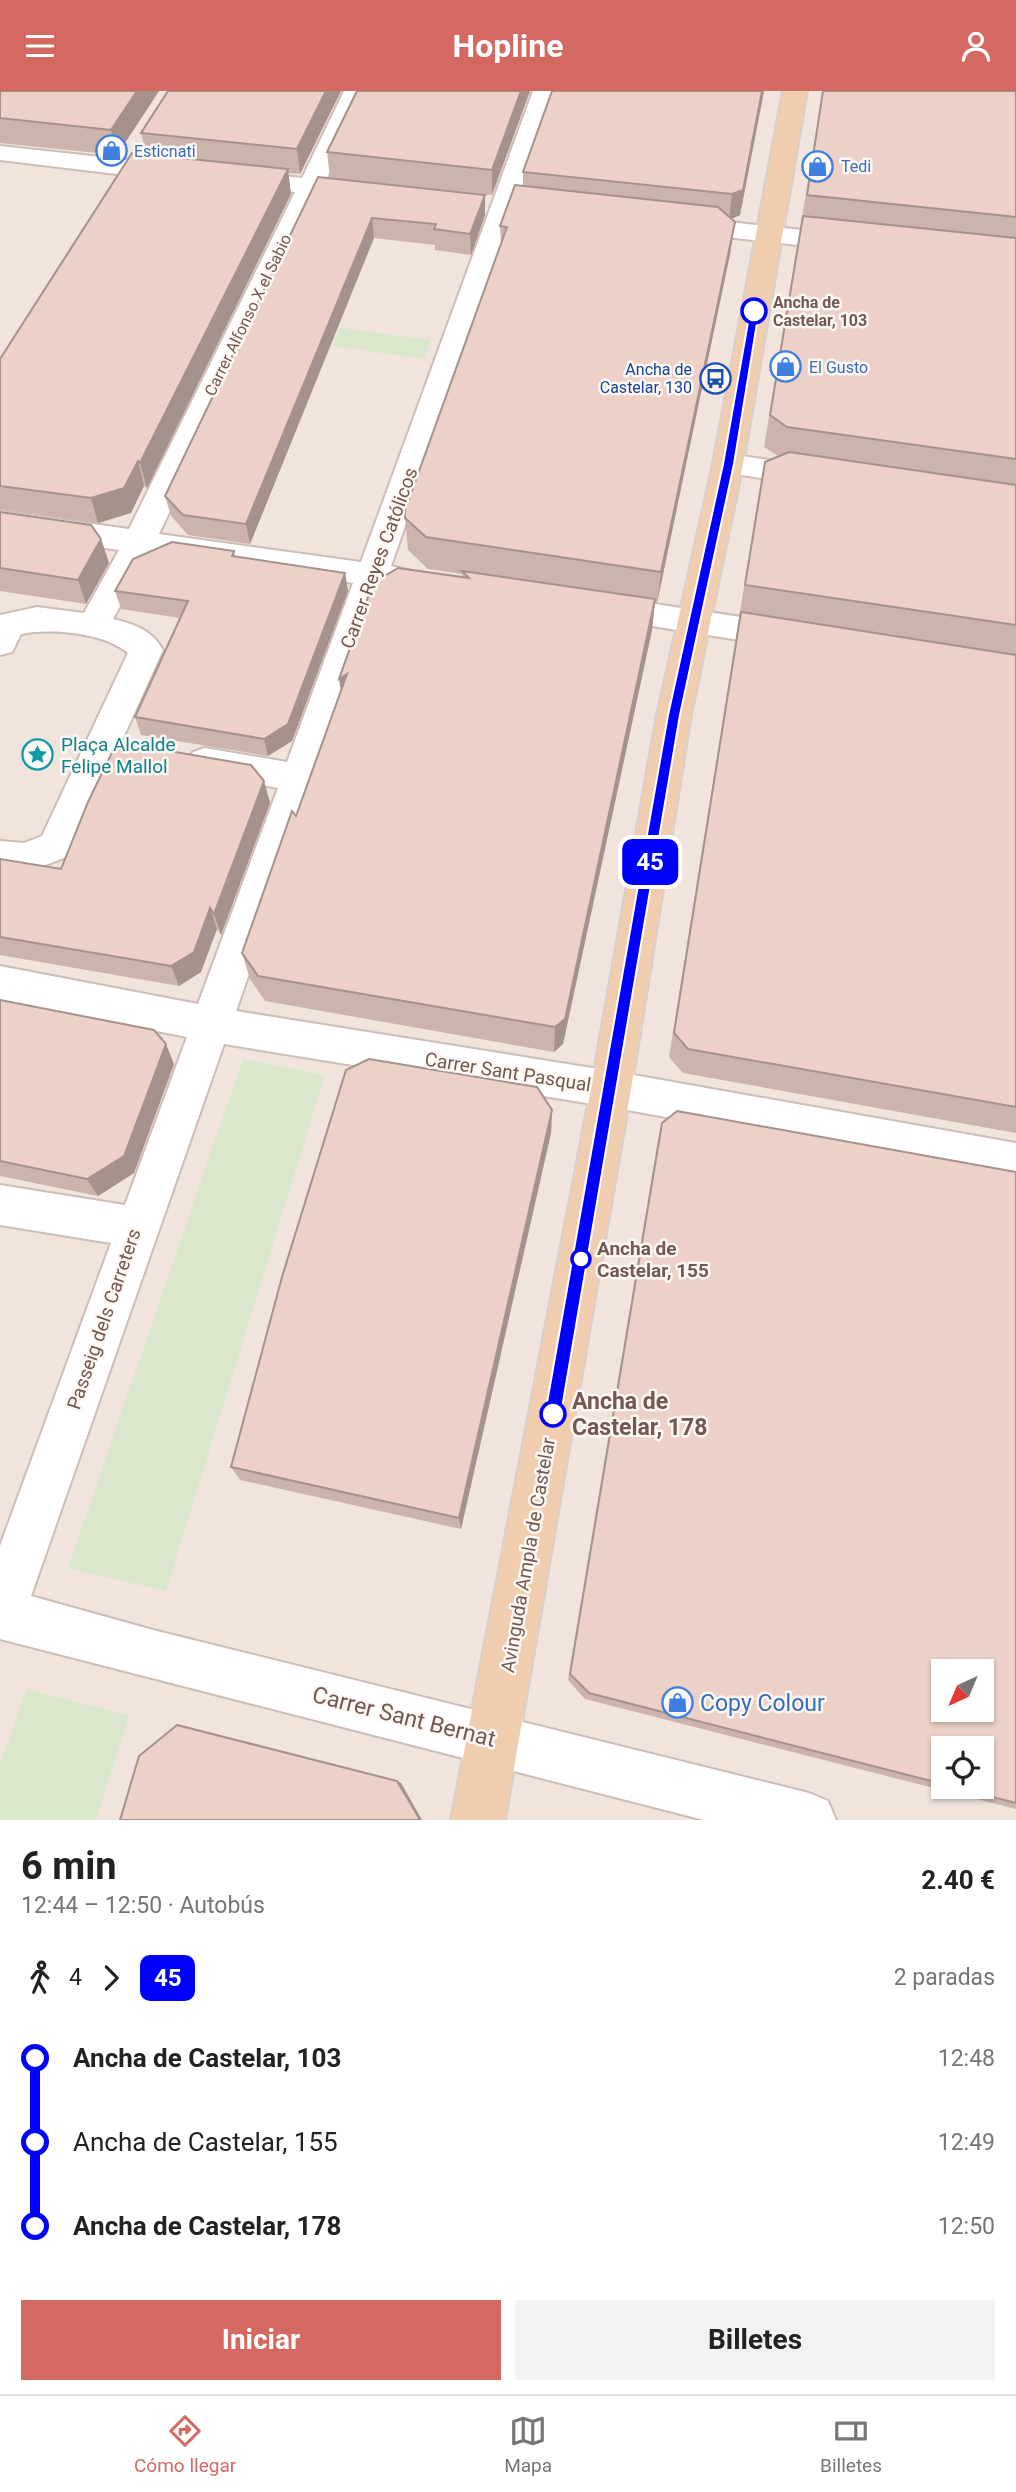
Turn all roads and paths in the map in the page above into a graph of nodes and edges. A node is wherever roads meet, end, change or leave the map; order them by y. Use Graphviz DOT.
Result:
graph roads {
  1 [pos="356,91"];
  2 [pos="545,91"];
  3 [pos="795,91"];
  4 [pos="138,146"];
  5 [pos="0,153"];
  6 [pos="124,167"];
  7 [pos="310,187"];
  8 [pos="109,190"];
  9 [pos="393,195"];
  10 [pos="656,223"];
  11 [pos="767,235"];
  12 [pos="880,246"];
  13 [pos="728,464"];
  14 [pos="838,480"];
  15 [pos="0,522"];
  16 [pos="140,540"];
  17 [pos="374,575"];
  18 [pos="427,582"];
  19 [pos="574,604"];
  20 [pos="694,621"];
  21 [pos="93,626"];
  22 [pos="815,640"];
  23 [pos="0,643"];
  24 [pos="168,756"];
  25 [pos="299,778"];
  26 [pos="0,856"];
  27 [pos="0,983"];
  28 [pos="210,1024"];
  29 [pos="611,1089"];
  30 [pos="1016,1162"];
  31 [pos="0,1205"];
  32 [pos="137,1227"];
  33 [pos="0,1613"];
  34 [pos="495,1739"];
  35 [pos="478,1820"];
  36 [pos="809,1820"];
  1 -- 7 [label="street, Carrer Alfonso X el Sabio"];
  2 -- 17 [label="street, Carrer Reyes Católicos"];
  3 -- 11 [label="main road, Avinguda Ampla de Castelar"];
  4 -- 6 [label="street"];
  5 -- 6 [label="street"];
  6 -- 7 [label="street"];
  6 -- 8 [label="street"];
  7 -- 9 [label="street"];
  7 -- 16 [label="street, Carrer Alfonso X el Sabio"];
  10 -- 11 [label="street"];
  11 -- 12 [label="street"];
  11 -- 13 [label="main road, Avinguda Ampla de Castelar"];
  13 -- 14 [label="street"];
  13 -- 20 [label="main road, Avinguda Ampla de Castelar"];
  15 -- 16 [label="street"];
  16 -- 17 [label="street"];
  16 -- 21 [label="street, Carrer Alfonso X el Sabio"];
  17 -- 18 [label="street"];
  17 -- 25 [label="street, Carrer Reyes Católicos"];
  19 -- 20 [label="street"];
  20 -- 22 [label="street"];
  20 -- 29 [label="main road, Avinguda Ampla de Castelar"];
  21 -- 23 [label="street"];
  21 -- 26 [label="street"];
  24 -- 25 [label="street"];
  25 -- 28 [label="street, Carrer Reyes Católicos"];
  27 -- 28 [label="street, Carrer Sant Pasqual"];
  28 -- 29 [label="street, Carrer Sant Pasqual"];
  28 -- 32 [label="street, Passeig dels Carreters"];
  29 -- 30 [label="street, Carrer Sant Pasqual"];
  29 -- 34 [label="main road, Avinguda Ampla de Castelar"];
  31 -- 32 [label="street"];
  32 -- 33 [label="street, Passeig dels Carreters"];
  33 -- 34 [label="street, Carrer Sant Bernat"];
  34 -- 35 [label="main road, Avinguda Ampla de Castelar"];
  34 -- 36 [label="street, Carrer Sant Bernat"];
}
